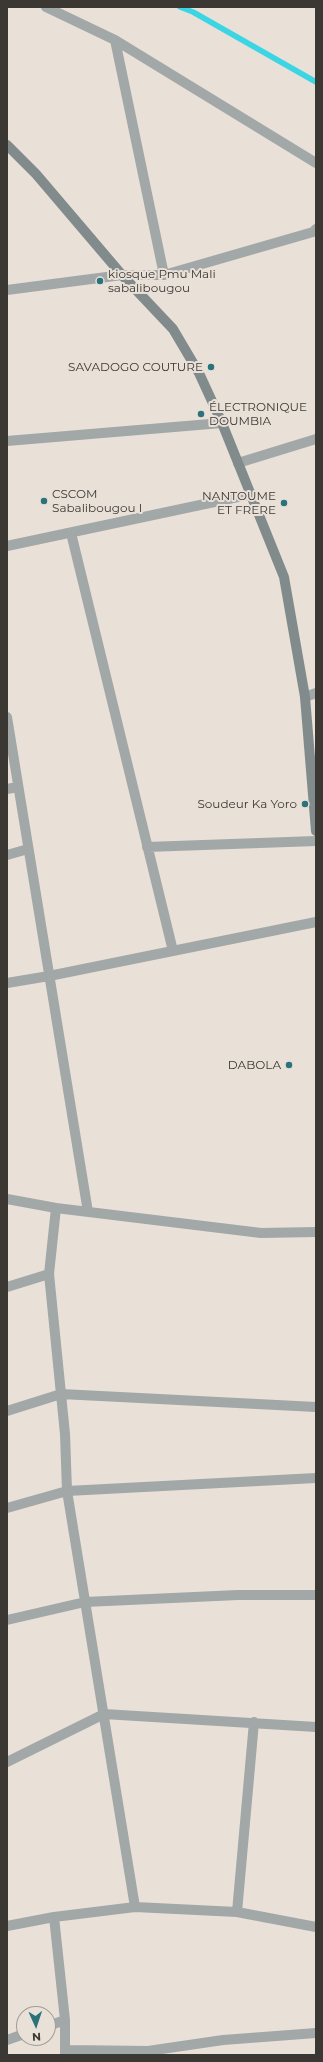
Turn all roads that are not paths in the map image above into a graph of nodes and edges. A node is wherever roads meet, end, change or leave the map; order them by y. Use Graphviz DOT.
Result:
graph roads {
  1 [pos="46,7"];
  2 [pos="115,40"];
  3 [pos="7,145"];
  4 [pos="316,163"];
  5 [pos="315,233"];
  6 [pos="122,275"];
  7 [pos="164,275"];
  8 [pos="7,290"];
  9 [pos="222,423"];
  10 [pos="316,439"];
  11 [pos="7,441"];
  12 [pos="238,463"];
  13 [pos="252,494"];
  14 [pos="71,533"];
  15 [pos="7,546"];
  16 [pos="316,693"];
  17 [pos="306,697"];
  18 [pos="7,717"];
  19 [pos="18,787"];
  20 [pos="7,789"];
  21 [pos="315,816"];
  22 [pos="316,831"];
  23 [pos="316,841"];
  24 [pos="147,847"];
  25 [pos="28,849"];
  26 [pos="7,855"];
  27 [pos="316,922"];
  28 [pos="173,951"];
  29 [pos="49,976"];
  30 [pos="7,983"];
  31 [pos="7,1199"];
  32 [pos="56,1208"];
  33 [pos="88,1212"];
  34 [pos="316,1232"];
  35 [pos="49,1274"];
  36 [pos="7,1287"];
  37 [pos="61,1394"];
  38 [pos="316,1407"];
  39 [pos="7,1411"];
  40 [pos="316,1478"];
  41 [pos="68,1491"];
  42 [pos="7,1508"];
  43 [pos="316,1595"];
  44 [pos="85,1602"];
  45 [pos="7,1620"];
  46 [pos="104,1714"];
  47 [pos="254,1722"];
  48 [pos="316,1727"];
  49 [pos="7,1762"];
  50 [pos="135,1907"];
  51 [pos="237,1912"];
  52 [pos="54,1917"];
  53 [pos="7,1926"];
  54 [pos="316,1927"];
  55 [pos="65,2020"];
  56 [pos="56,2023"];
  57 [pos="316,2033"];
  58 [pos="65,2053"];
  1 -- 2 [label="street"];
  2 -- 4 [label="street"];
  2 -- 7 [label="street"];
  3 -- 6 [label="main road"];
  5 -- 7 [label="street"];
  6 -- 7 [label="street"];
  6 -- 8 [label="street"];
  6 -- 9 [label="main road"];
  9 -- 11 [label="street"];
  9 -- 12 [label="main road"];
  10 -- 12 [label="street"];
  12 -- 13 [label="main road"];
  13 -- 14 [label="street"];
  13 -- 17 [label="main road"];
  14 -- 15 [label="street"];
  14 -- 24 [label="street"];
  16 -- 17 [label="street"];
  17 -- 21 [label="main road"];
  18 -- 19 [label="street"];
  19 -- 20 [label="street"];
  19 -- 25 [label="street"];
  21 -- 22 [label="main road"];
  23 -- 24 [label="street"];
  24 -- 28 [label="street"];
  25 -- 26 [label="street"];
  25 -- 29 [label="street"];
  27 -- 28 [label="street"];
  28 -- 29 [label="street"];
  29 -- 30 [label="street"];
  29 -- 33 [label="street"];
  31 -- 32 [label="street"];
  32 -- 33 [label="street"];
  32 -- 35 [label="street"];
  33 -- 34 [label="street"];
  35 -- 36 [label="street"];
  35 -- 37 [label="street"];
  37 -- 38 [label="street"];
  37 -- 39 [label="street"];
  37 -- 41 [label="street"];
  40 -- 41 [label="street"];
  41 -- 42 [label="street"];
  41 -- 44 [label="street"];
  43 -- 44 [label="street"];
  44 -- 45 [label="street"];
  44 -- 46 [label="street"];
  46 -- 47 [label="street"];
  46 -- 49 [label="street"];
  46 -- 50 [label="street"];
  47 -- 48 [label="street"];
  47 -- 51 [label="street"];
  50 -- 51 [label="street"];
  50 -- 52 [label="street"];
  51 -- 54 [label="street"];
  52 -- 53 [label="street"];
  52 -- 55 [label="street"];
  55 -- 56 [label="street"];
  55 -- 58 [label="street"];
  57 -- 58 [label="street"];
}
